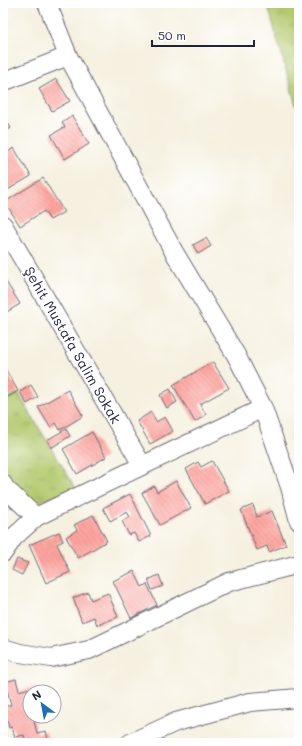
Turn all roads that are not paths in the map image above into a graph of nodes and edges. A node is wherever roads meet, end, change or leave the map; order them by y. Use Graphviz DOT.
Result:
graph roads {
  1 [pos="47,3"];
  2 [pos="68,56"];
  3 [pos="3,82"];
  4 [pos="3,225"];
  5 [pos="263,408"];
  6 [pos="142,465"];
  7 [pos="3,484"];
  8 [pos="36,517"];
  9 [pos="299,521"];
  10 [pos="3,553"];
  11 [pos="299,564"];
  12 [pos="3,648"];
  13 [pos="299,698"];
  14 [pos="130,743"];
  1 -- 2 [label="street"];
  2 -- 3 [label="street"];
  2 -- 5 [label="street"];
  4 -- 6 [label="street, Şehit Mustafa Salim Sokak"];
  5 -- 6 [label="street"];
  5 -- 9 [label="street"];
  6 -- 8 [label="street"];
  7 -- 8 [label="street"];
  8 -- 10 [label="street"];
  11 -- 12 [label="street"];
  13 -- 14 [label="street"];
}
